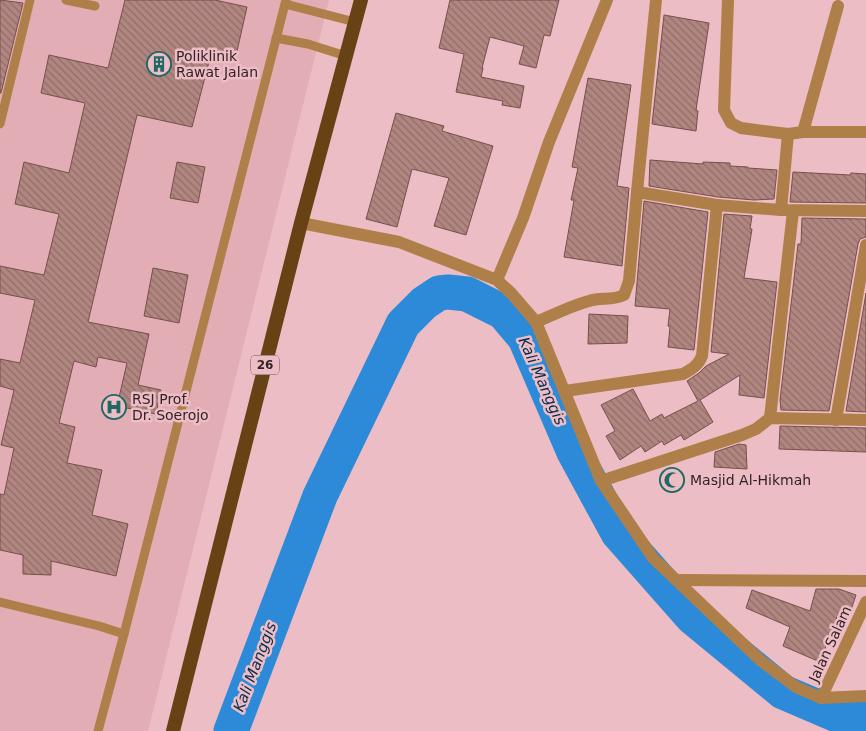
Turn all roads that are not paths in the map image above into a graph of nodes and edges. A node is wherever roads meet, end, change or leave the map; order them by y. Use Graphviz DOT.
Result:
graph roads {
  1 [pos="30,0"];
  2 [pos="66,0"];
  3 [pos="361,0"];
  4 [pos="607,0"];
  5 [pos="656,0"];
  6 [pos="728,0"];
  7 [pos="285,2"];
  8 [pos="95,6"];
  9 [pos="838,6"];
  10 [pos="355,22"];
  11 [pos="276,38"];
  12 [pos="346,56"];
  13 [pos="0,124"];
  14 [pos="803,132"];
  15 [pos="866,132"];
  16 [pos="788,134"];
  17 [pos="638,192"];
  18 [pos="716,205"];
  19 [pos="787,211"];
  20 [pos="866,211"];
  21 [pos="301,223"];
  22 [pos="866,245"];
  23 [pos="497,280"];
  24 [pos="536,322"];
  25 [pos="565,391"];
  26 [pos="770,418"];
  27 [pos="836,420"];
  28 [pos="866,420"];
  29 [pos="601,481"];
  30 [pos="678,580"];
  31 [pos="866,581"];
  32 [pos="0,602"];
  33 [pos="866,602"];
  34 [pos="124,634"];
  35 [pos="866,696"];
  36 [pos="821,698"];
  37 [pos="98,731"];
  38 [pos="172,731"];
  1 -- 13 [label="lane"];
  2 -- 8 [label="lane"];
  3 -- 10 [label="highway, 26"];
  4 -- 23 [label="street"];
  5 -- 17 [label="street"];
  6 -- 16 [label="street"];
  7 -- 10 [label="lane"];
  7 -- 11 [label="lane"];
  9 -- 14 [label="street"];
  10 -- 12 [label="highway, 26"];
  11 -- 12 [label="lane"];
  11 -- 34 [label="lane"];
  12 -- 21 [label="highway, 26"];
  14 -- 15 [label="street"];
  14 -- 16 [label="street"];
  16 -- 19 [label="street"];
  17 -- 18 [label="street"];
  17 -- 24 [label="street"];
  18 -- 19 [label="street"];
  18 -- 25 [label="street"];
  19 -- 20 [label="street"];
  19 -- 26 [label="street"];
  21 -- 23 [label="street"];
  21 -- 38 [label="highway, 26"];
  22 -- 27 [label="street"];
  23 -- 24 [label="street"];
  24 -- 25 [label="street"];
  25 -- 29 [label="street"];
  26 -- 27 [label="street"];
  26 -- 29 [label="street"];
  27 -- 28 [label="street"];
  29 -- 30 [label="street"];
  30 -- 31 [label="street"];
  30 -- 36 [label="street"];
  32 -- 34 [label="lane"];
  33 -- 36 [label="street, Jalan Salam"];
  34 -- 37 [label="lane"];
  35 -- 36 [label="street"];
}
